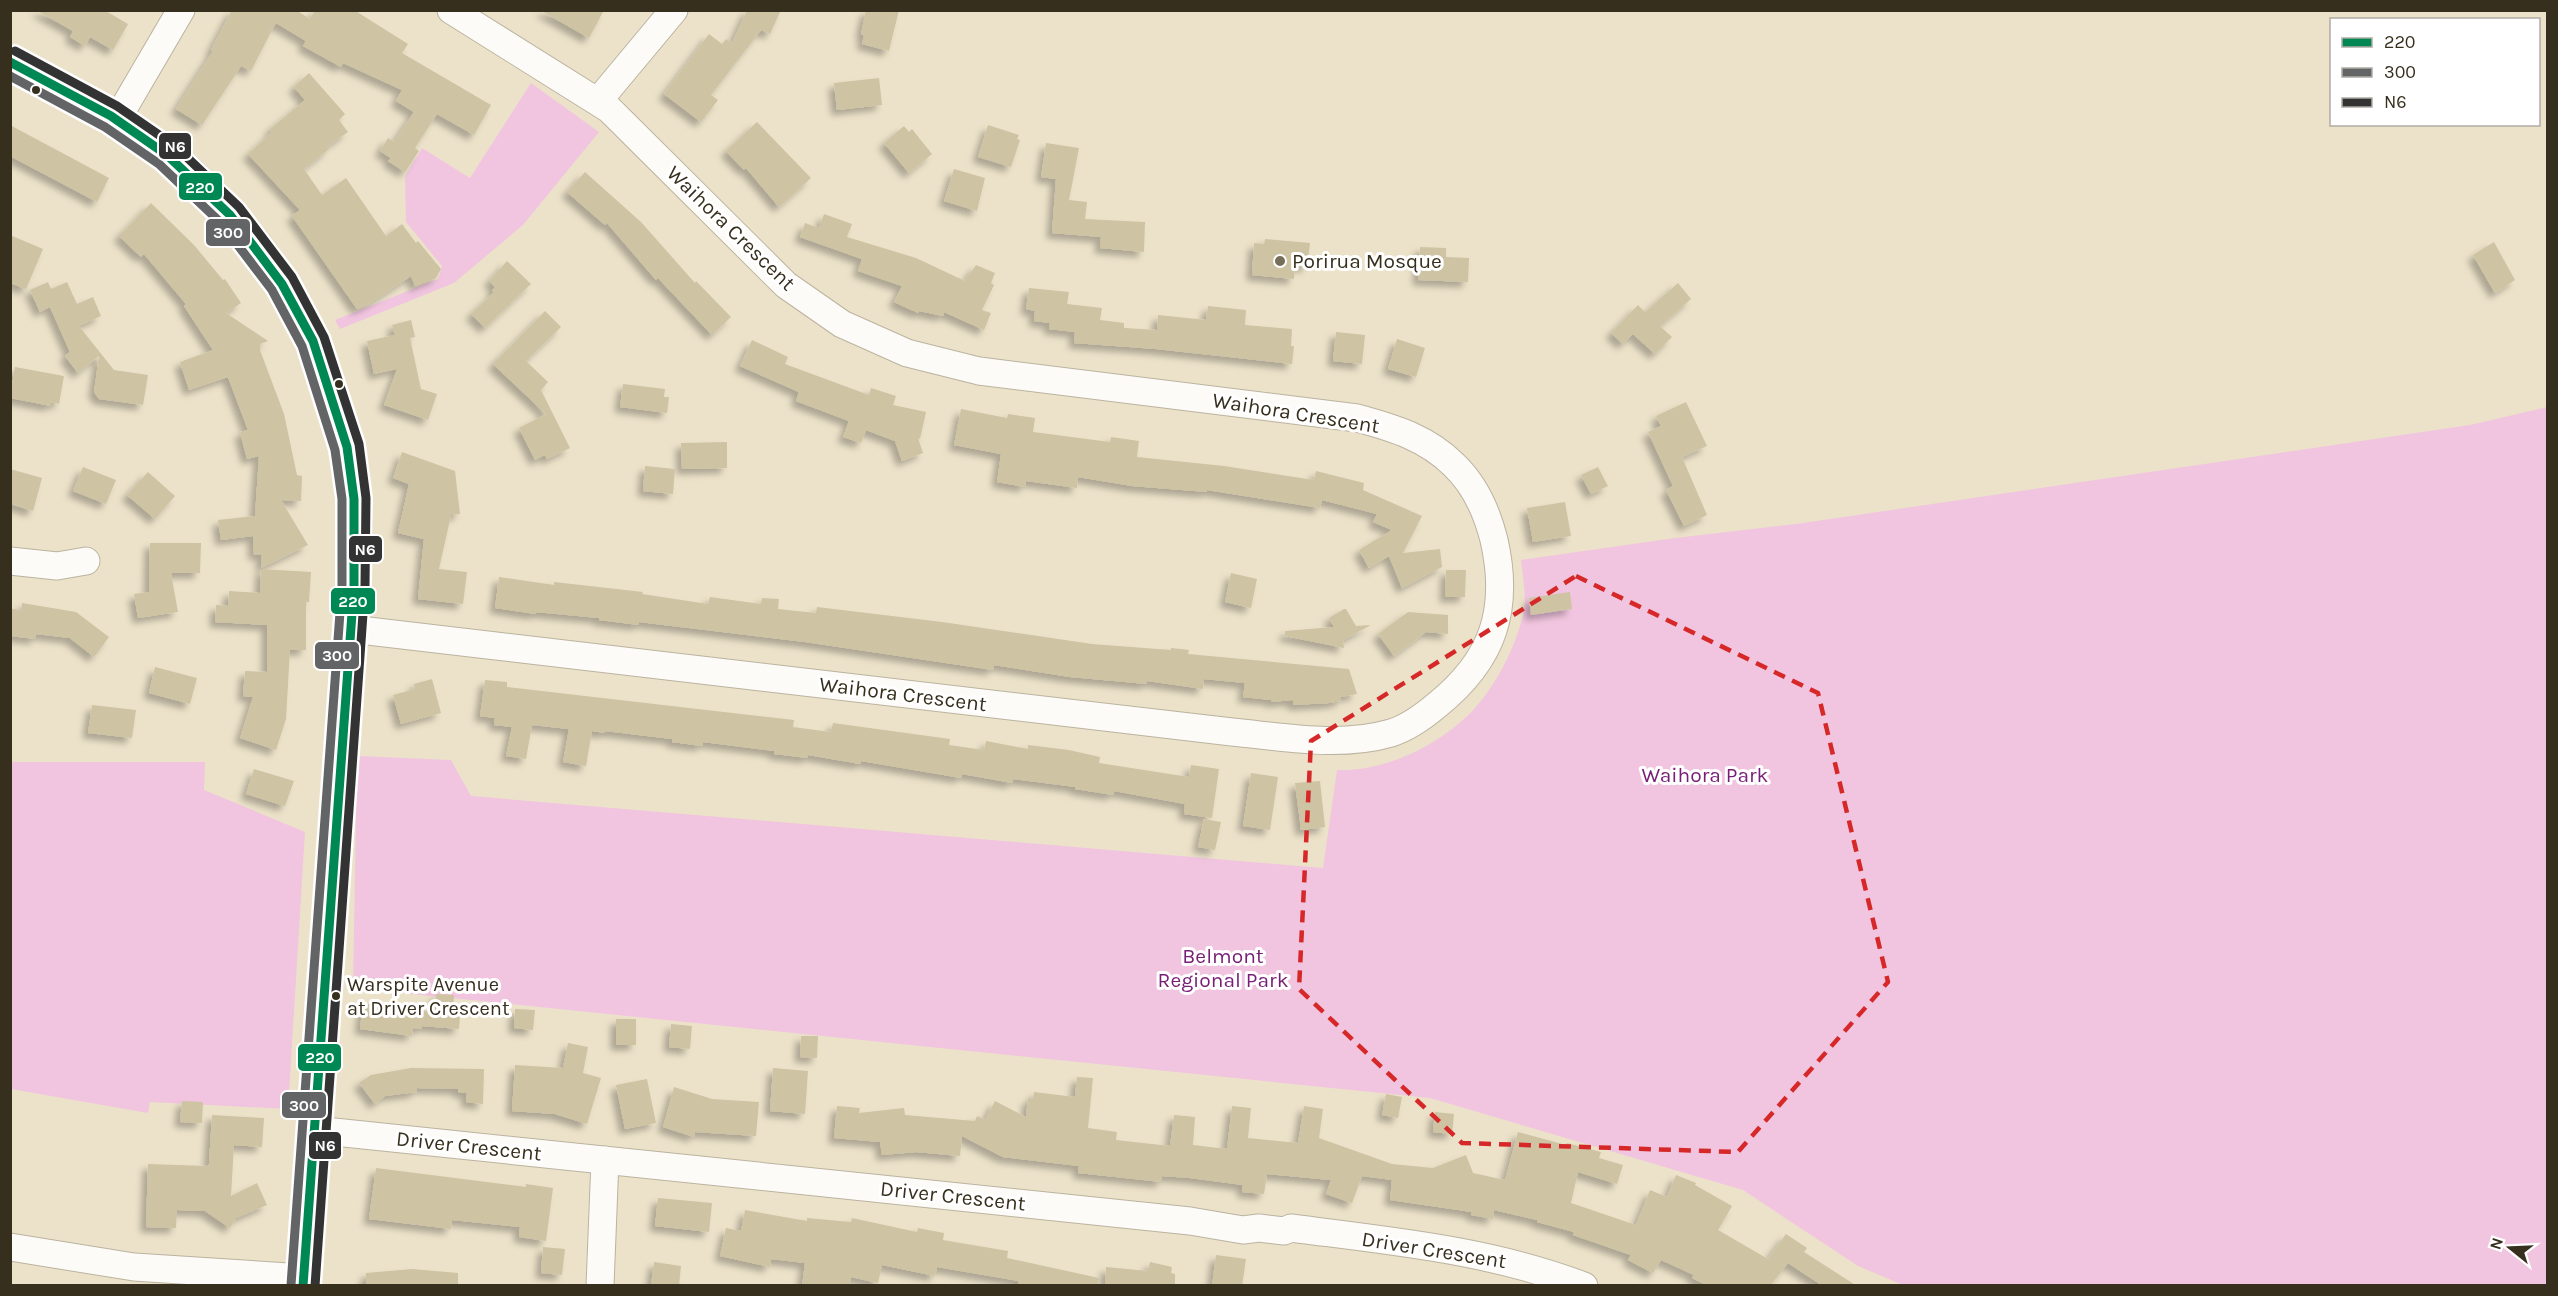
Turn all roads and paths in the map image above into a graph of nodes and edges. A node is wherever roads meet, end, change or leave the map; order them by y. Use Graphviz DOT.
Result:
graph roads {
  1 [pos="181,10"];
  2 [pos="451,10"];
  3 [pos="674,10"];
  4 [pos="10,62"];
  5 [pos="598,100"];
  6 [pos="116,121"];
  7 [pos="10,561"];
  8 [pos="86,561"];
  9 [pos="351,629"];
  10 [pos="315,1130"];
  11 [pos="605,1160"];
  12 [pos="10,1247"];
  13 [pos="123,1275"];
  14 [pos="304,1282"];
  15 [pos="600,1286"];
  16 [pos="1584,1286"];
  1 -- 6 [label="street"];
  2 -- 5 [label="street, Waihora Crescent"];
  3 -- 5 [label="street"];
  4 -- 6 [label="main road"];
  5 -- 9 [label="street, Waihora Crescent"];
  6 -- 9 [label="main road"];
  7 -- 8 [label="street"];
  9 -- 10 [label="main road"];
  10 -- 11 [label="street, Driver Crescent"];
  10 -- 14 [label="main road"];
  11 -- 15 [label="street"];
  11 -- 16 [label="street, Driver Crescent"];
  12 -- 13 [label="street"];
  13 -- 14 [label="street"];
}
